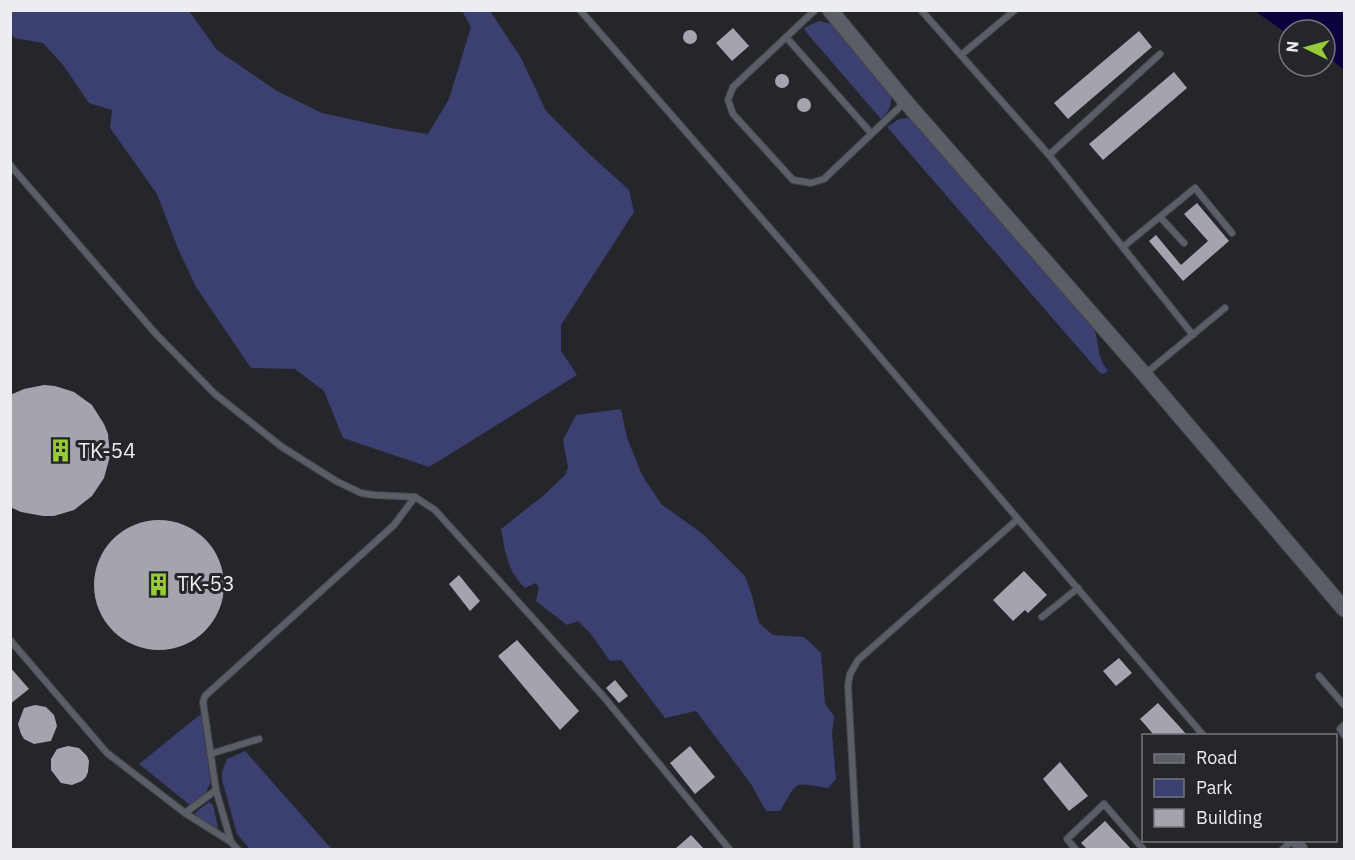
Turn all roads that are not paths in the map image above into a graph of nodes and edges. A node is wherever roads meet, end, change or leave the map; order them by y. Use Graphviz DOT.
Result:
graph roads {
  1 [pos="580,10"];
  2 [pos="815,10"];
  3 [pos="830,10"];
  4 [pos="921,10"];
  5 [pos="1015,10"];
  6 [pos="786,37"];
  7 [pos="1160,54"];
  8 [pos="961,55"];
  9 [pos="905,101"];
  10 [pos="871,133"];
  11 [pos="1049,155"];
  12 [pos="10,165"];
  13 [pos="1160,217"];
  14 [pos="1232,233"];
  15 [pos="1184,243"];
  16 [pos="1123,247"];
  17 [pos="1225,308"];
  18 [pos="1193,335"];
  19 [pos="1144,374"];
  20 [pos="415,497"];
  21 [pos="1018,519"];
  22 [pos="1078,588"];
  23 [pos="1344,609"];
  24 [pos="1042,618"];
  25 [pos="10,640"];
  26 [pos="1319,676"];
  27 [pos="1344,705"];
  28 [pos="1344,725"];
  29 [pos="1203,734"];
  30 [pos="1344,735"];
  31 [pos="258,739"];
  32 [pos="210,754"];
  33 [pos="216,790"];
  34 [pos="185,813"];
  35 [pos="231,842"];
  36 [pos="238,849"];
  37 [pos="730,849"];
  38 [pos="857,849"];
  39 [pos="1076,849"];
  40 [pos="1144,849"];
  1 -- 21 [label="lane"];
  2 -- 6 [label="lane"];
  3 -- 9 [label="street"];
  4 -- 8 [label="lane"];
  5 -- 8 [label="lane"];
  6 -- 10 [label="lane"];
  6 -- 10 [label="lane"];
  7 -- 11 [label="lane"];
  8 -- 11 [label="lane"];
  9 -- 10 [label="lane"];
  9 -- 19 [label="street"];
  11 -- 16 [label="lane"];
  12 -- 20 [label="lane"];
  13 -- 14 [label="lane"];
  13 -- 15 [label="lane"];
  13 -- 16 [label="lane"];
  16 -- 18 [label="lane"];
  17 -- 18 [label="lane"];
  18 -- 19 [label="lane"];
  19 -- 23 [label="street"];
  20 -- 32 [label="lane"];
  20 -- 37 [label="lane"];
  21 -- 22 [label="lane"];
  21 -- 38 [label="lane"];
  22 -- 24 [label="lane"];
  22 -- 29 [label="lane"];
  25 -- 34 [label="lane"];
  26 -- 27 [label="lane"];
  28 -- 30 [label="lane"];
  31 -- 32 [label="lane"];
  32 -- 33 [label="lane"];
  33 -- 34 [label="lane"];
  33 -- 35 [label="lane"];
  34 -- 35 [label="lane"];
  35 -- 36 [label="lane"];
  39 -- 40 [label="lane"];
}
